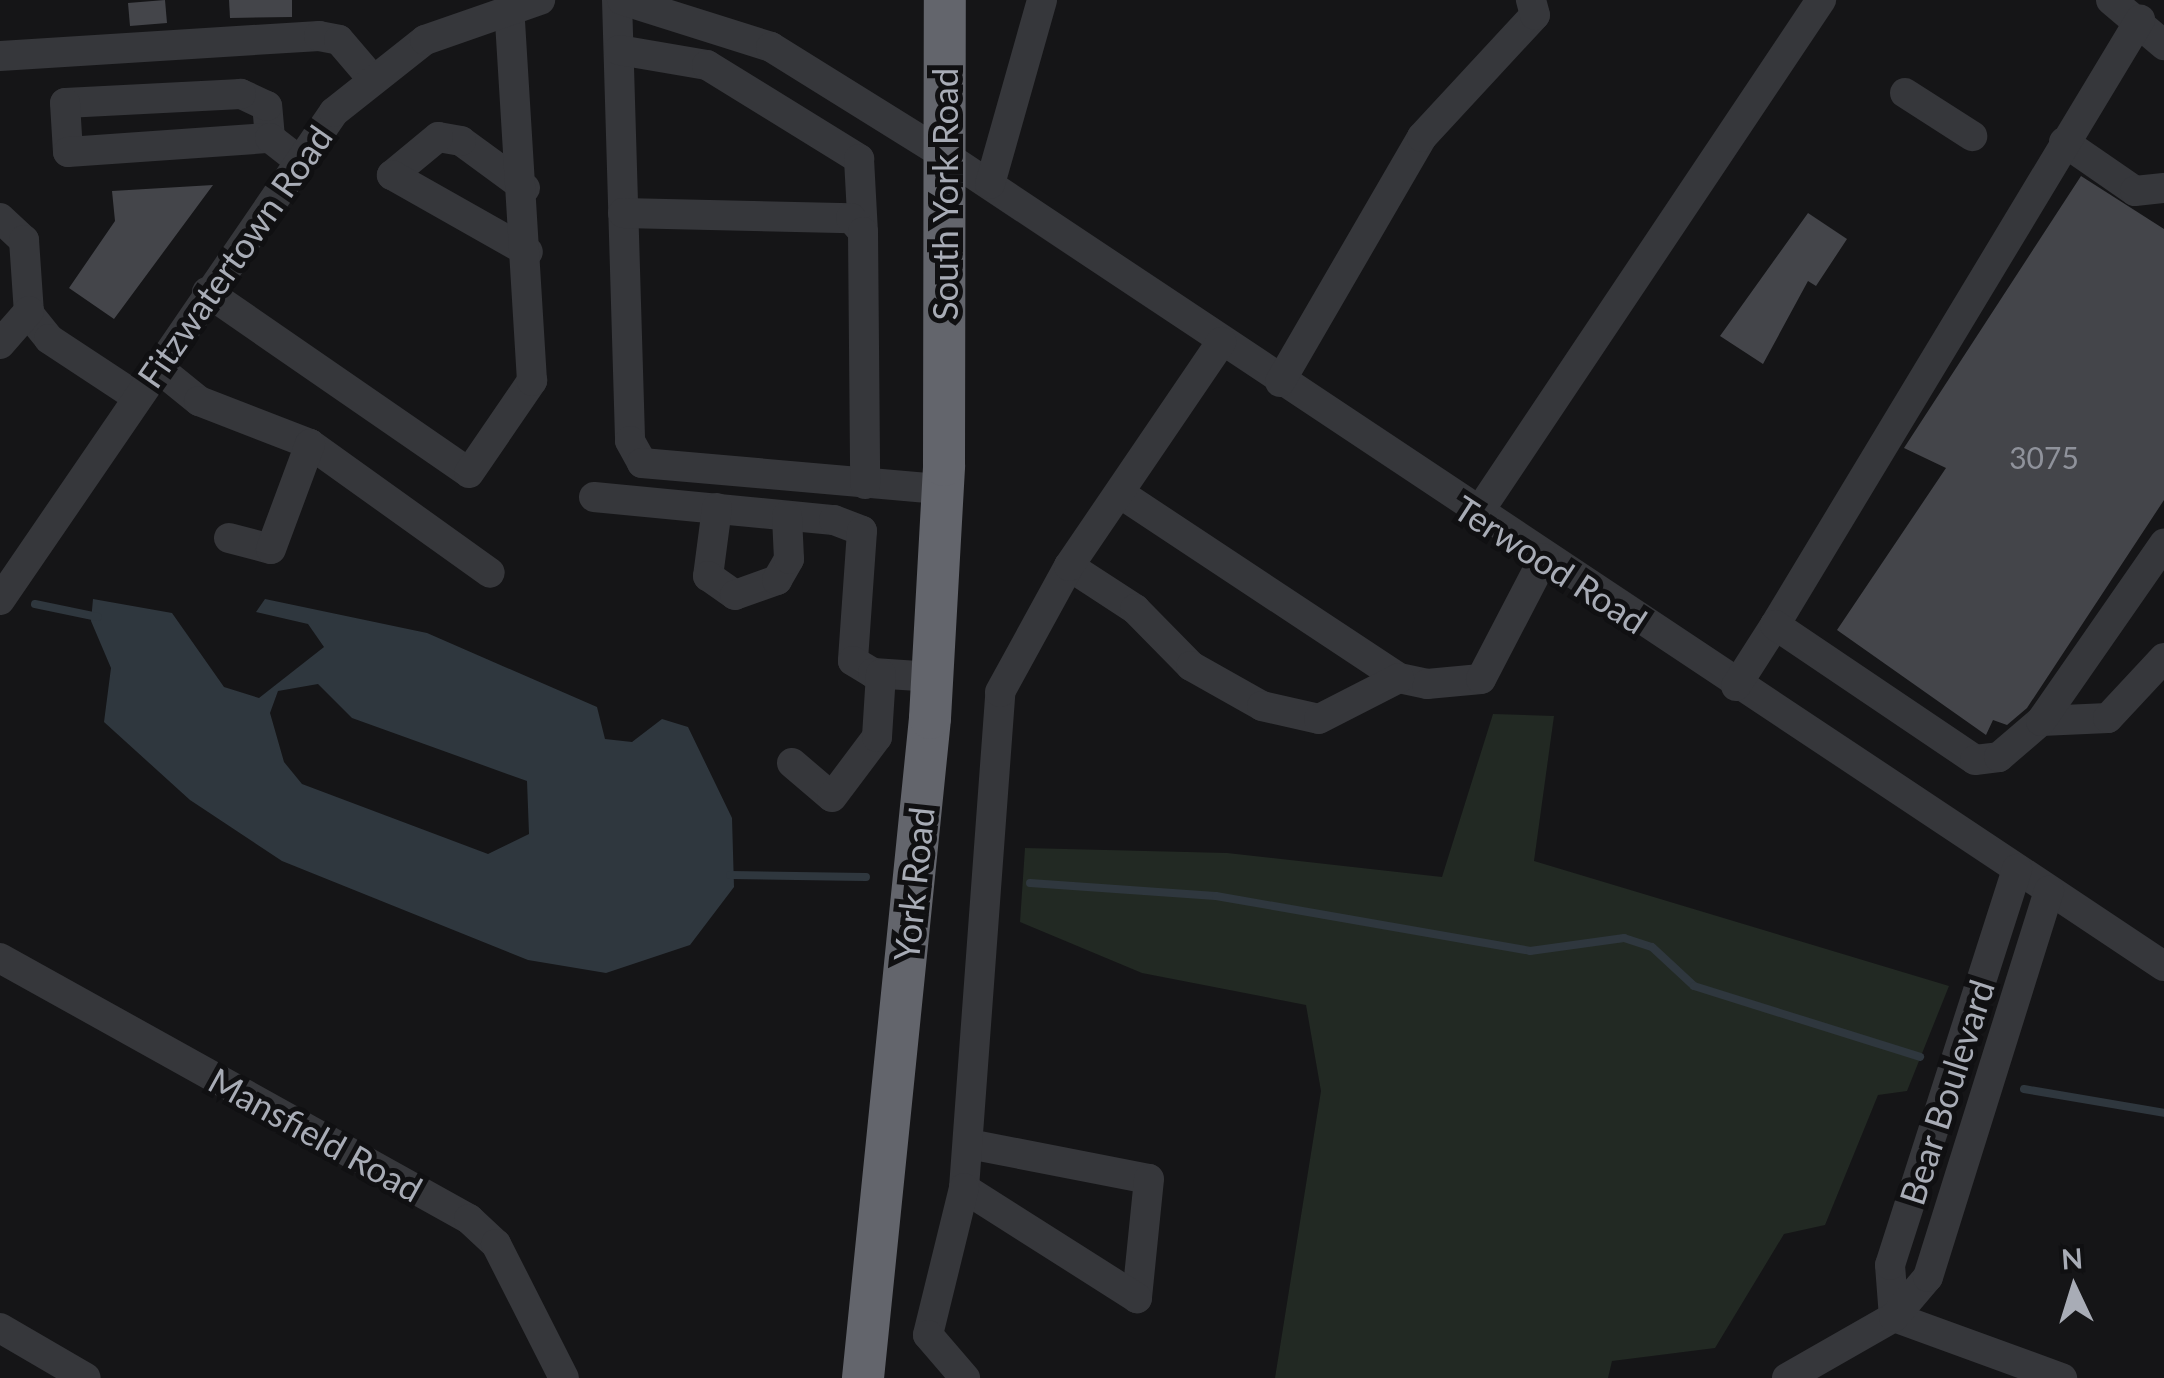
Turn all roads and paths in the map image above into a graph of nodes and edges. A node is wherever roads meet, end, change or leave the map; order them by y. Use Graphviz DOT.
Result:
graph roads {
  1 [pos="540,0"];
  2 [pos="620,0"];
  3 [pos="945,0"];
  4 [pos="1042,0"];
  5 [pos="1531,0"];
  6 [pos="1821,0"];
  7 [pos="2112,0"];
  8 [pos="508,5"];
  9 [pos="2140,20"];
  10 [pos="2164,45"];
  11 [pos="618,50"];
  12 [pos="0,56"];
  13 [pos="370,76"];
  14 [pos="1906,93"];
  15 [pos="1972,136"];
  16 [pos="270,138"];
  17 [pos="2064,142"];
  18 [pos="943,154"];
  19 [pos="297,160"];
  20 [pos="990,184"];
  21 [pos="525,188"];
  22 [pos="2164,188"];
  23 [pos="624,212"];
  24 [pos="0,218"];
  25 [pos="863,232"];
  26 [pos="528,252"];
  27 [pos="207,292"];
  28 [pos="29,311"];
  29 [pos="1221,342"];
  30 [pos="0,344"];
  31 [pos="157,366"];
  32 [pos="1280,382"];
  33 [pos="944,388"];
  34 [pos="137,396"];
  35 [pos="310,444"];
  36 [pos="865,484"];
  37 [pos="942,490"];
  38 [pos="1121,494"];
  39 [pos="594,497"];
  40 [pos="716,508"];
  41 [pos="788,516"];
  42 [pos="1476,516"];
  43 [pos="229,538"];
  44 [pos="2164,544"];
  45 [pos="1544,558"];
  46 [pos="11,564"];
  47 [pos="1069,566"];
  48 [pos="490,573"];
  49 [pos="0,600"];
  50 [pos="1775,624"];
  51 [pos="2164,658"];
  52 [pos="880,674"];
  53 [pos="933,677"];
  54 [pos="1399,678"];
  55 [pos="1736,686"];
  56 [pos="2041,721"];
  57 [pos="792,762"];
  58 [pos="2018,869"];
  59 [pos="2050,891"];
  60 [pos="0,958"];
  61 [pos="2164,966"];
  62 [pos="969,1144"];
  63 [pos="964,1188"];
  64 [pos="1894,1317"];
  65 [pos="0,1328"];
  66 [pos="86,1378"];
  67 [pos="564,1378"];
  68 [pos="863,1378"];
  69 [pos="965,1378"];
  70 [pos="1787,1378"];
  71 [pos="2062,1378"];
  1 -- 8 [label="street, Fitzwatertown Road"];
  2 -- 11 [label="street"];
  2 -- 18 [label="street"];
  3 -- 18 [label="highway, South York Road"];
  4 -- 20 [label="street"];
  5 -- 32 [label="street"];
  6 -- 42 [label="street"];
  7 -- 9 [label="street"];
  8 -- 13 [label="street, Fitzwatertown Road"];
  8 -- 21 [label="street"];
  9 -- 10 [label="street"];
  9 -- 17 [label="street"];
  11 -- 23 [label="street"];
  11 -- 25 [label="street"];
  12 -- 13 [label="street"];
  13 -- 19 [label="street, Fitzwatertown Road"];
  14 -- 15 [label="street"];
  16 -- 16 [label="street"];
  16 -- 19 [label="street"];
  17 -- 22 [label="street"];
  17 -- 50 [label="street"];
  18 -- 20 [label="street, Terwood Road"];
  18 -- 33 [label="highway, South York Road"];
  19 -- 27 [label="street, Fitzwatertown Road"];
  20 -- 29 [label="street, Terwood Road"];
  21 -- 26 [label="street"];
  21 -- 26 [label="street"];
  23 -- 25 [label="street"];
  23 -- 36 [label="street"];
  24 -- 28 [label="street"];
  25 -- 36 [label="street"];
  26 -- 27 [label="street"];
  27 -- 31 [label="street, Fitzwatertown Road"];
  28 -- 30 [label="street"];
  28 -- 34 [label="street"];
  29 -- 32 [label="street, Terwood Road"];
  29 -- 38 [label="street"];
  31 -- 34 [label="street, Fitzwatertown Road"];
  31 -- 35 [label="street"];
  32 -- 42 [label="street, Terwood Road"];
  33 -- 37 [label="highway, York Road"];
  34 -- 46 [label="street, Fitzwatertown Road"];
  35 -- 43 [label="street"];
  35 -- 48 [label="street"];
  36 -- 37 [label="street"];
  37 -- 53 [label="highway, York Road"];
  38 -- 47 [label="street"];
  38 -- 54 [label="street"];
  39 -- 40 [label="street"];
  40 -- 41 [label="street"];
  40 -- 41 [label="street"];
  41 -- 52 [label="street"];
  42 -- 45 [label="street, Terwood Road"];
  44 -- 56 [label="street"];
  45 -- 54 [label="street"];
  45 -- 55 [label="street, Terwood Road"];
  46 -- 49 [label="street, Fitzwatertown Road"];
  47 -- 54 [label="street"];
  47 -- 62 [label="street"];
  50 -- 55 [label="street"];
  50 -- 56 [label="street"];
  51 -- 56 [label="street"];
  52 -- 53 [label="street"];
  52 -- 57 [label="street"];
  53 -- 68 [label="highway, York Road"];
  55 -- 58 [label="street, Terwood Road"];
  58 -- 59 [label="street, Terwood Road"];
  58 -- 64 [label="street, Bear Boulevard"];
  59 -- 61 [label="street, Terwood Road"];
  59 -- 64 [label="street, Bear Boulevard"];
  60 -- 67 [label="street, Mansfield Road"];
  62 -- 63 [label="street"];
  62 -- 63 [label="street"];
  63 -- 69 [label="street"];
  64 -- 70 [label="street, Bear Boulevard"];
  64 -- 71 [label="street"];
  65 -- 66 [label="street"];
}
